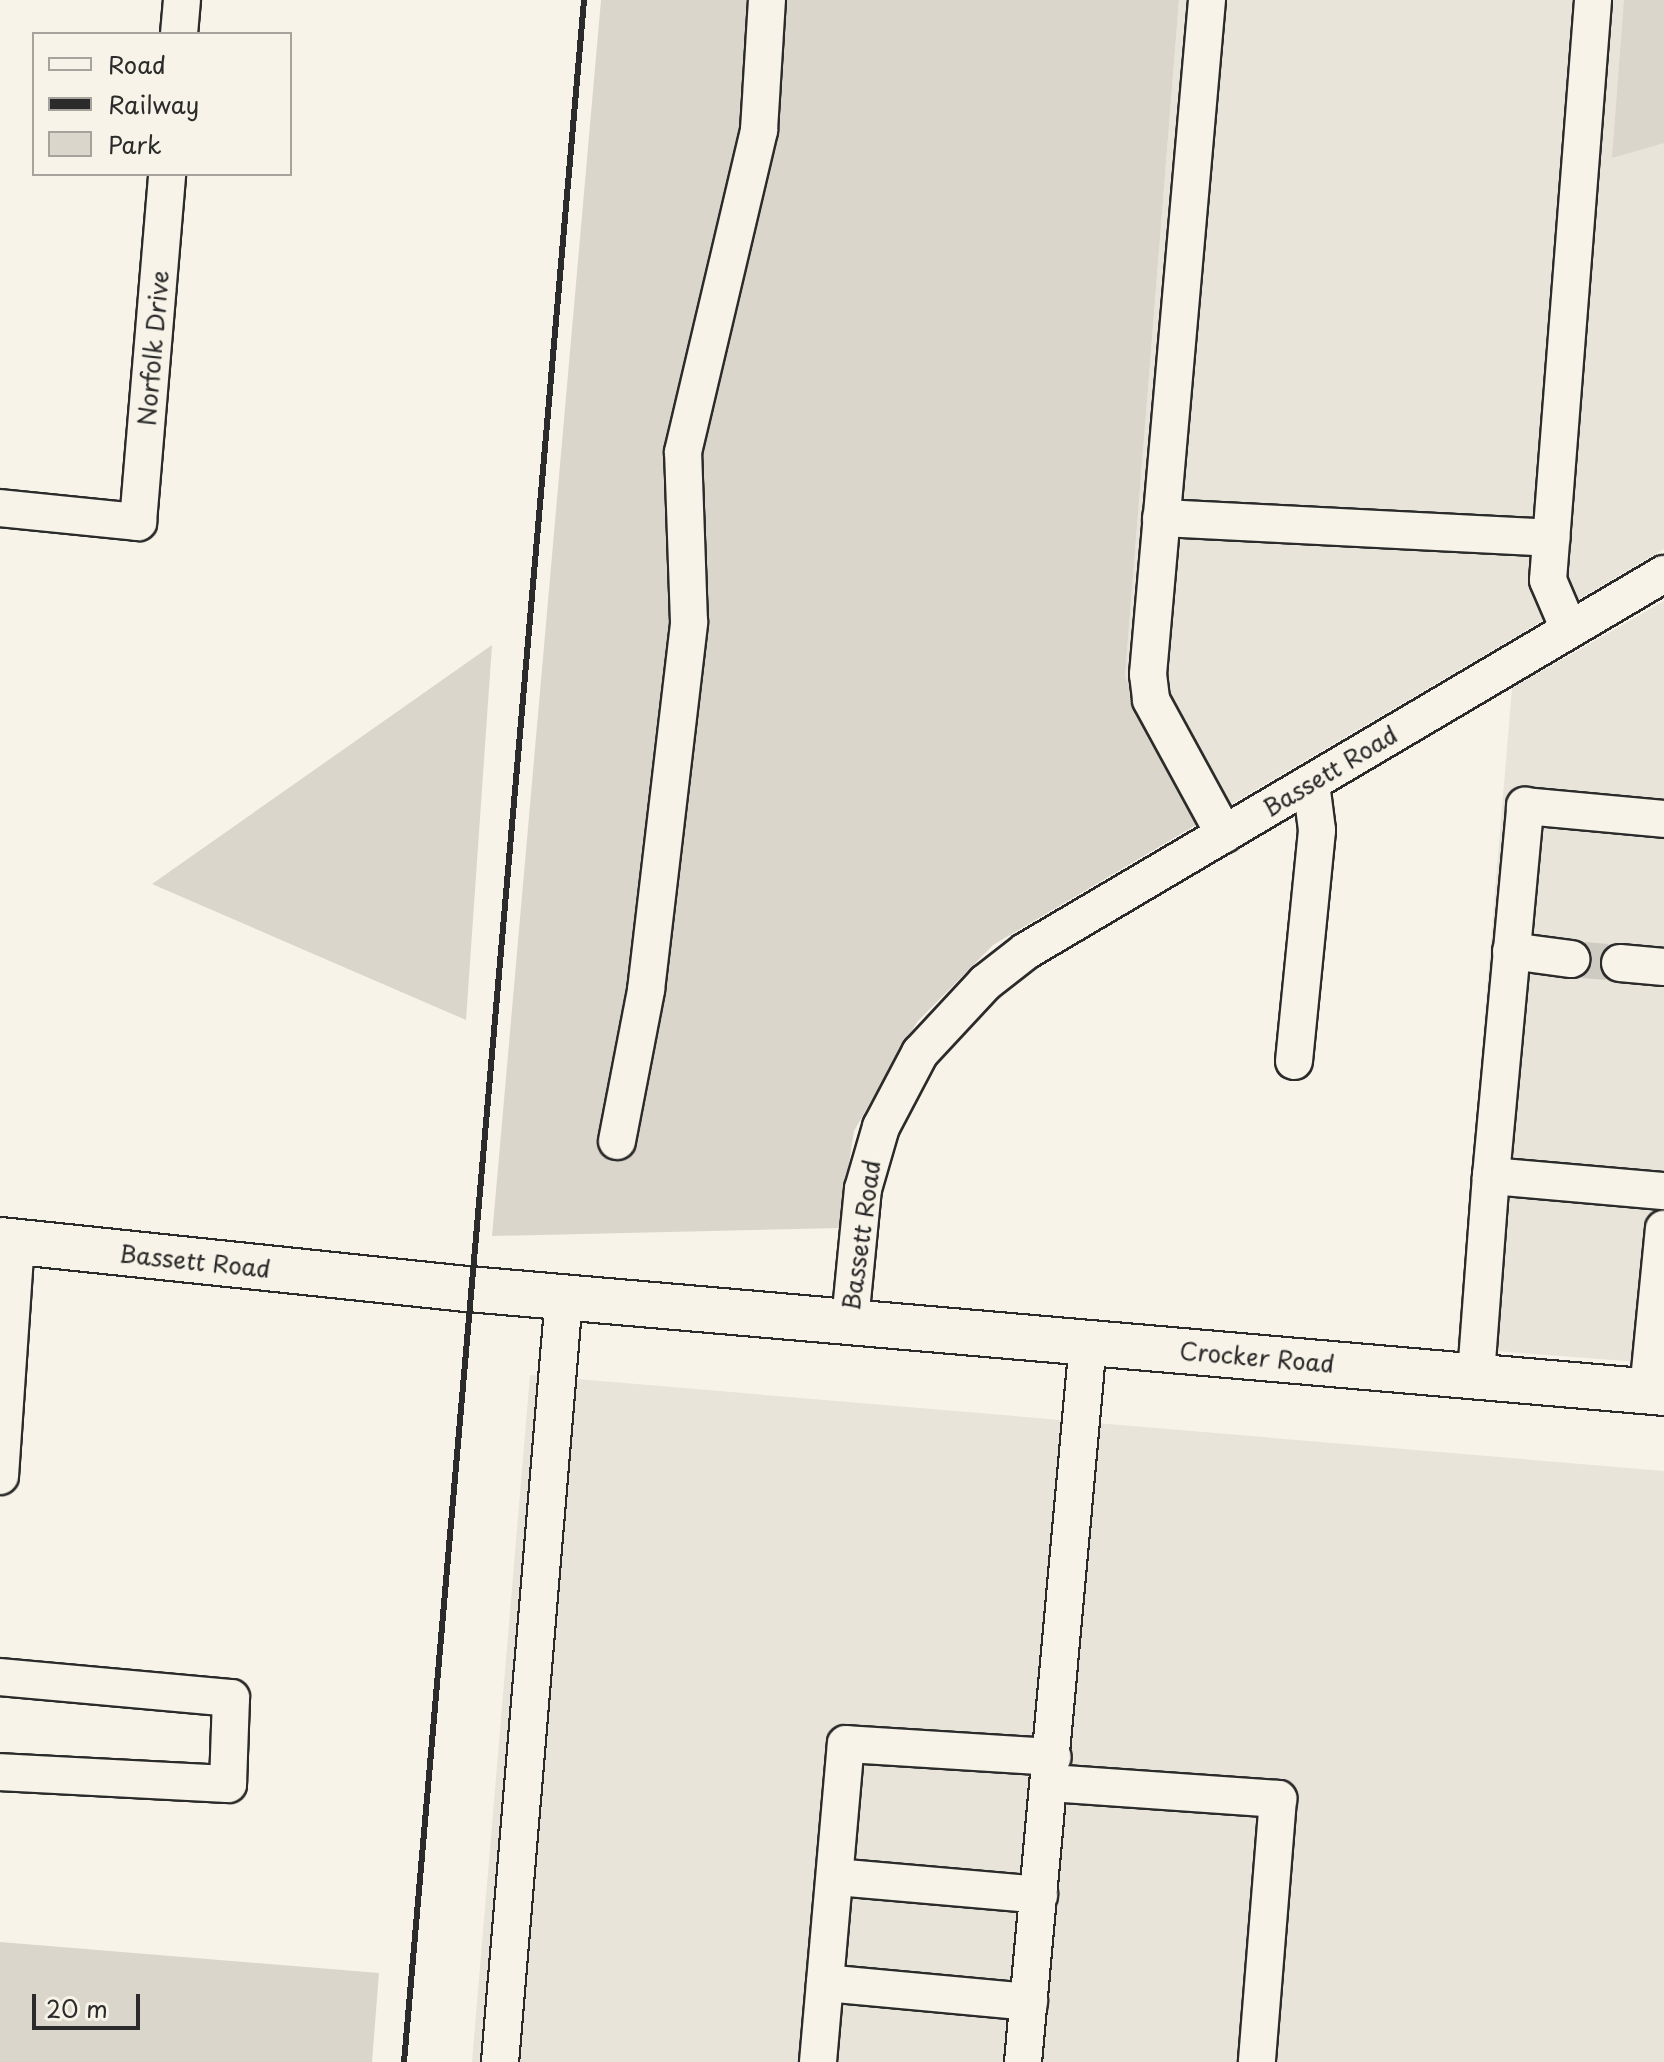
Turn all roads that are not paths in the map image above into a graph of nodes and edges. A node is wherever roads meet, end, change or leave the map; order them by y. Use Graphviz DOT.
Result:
graph roads {
  1 [pos="182,0"];
  2 [pos="767,0"];
  3 [pos="1207,0"];
  4 [pos="1593,0"];
  5 [pos="179,32"];
  6 [pos="167,176"];
  7 [pos="0,508"];
  8 [pos="1161,518"];
  9 [pos="1551,538"];
  10 [pos="1664,574"];
  11 [pos="1569,629"];
  12 [pos="1311,783"];
  13 [pos="1664,819"];
  14 [pos="1224,834"];
  15 [pos="1511,951"];
  16 [pos="1571,959"];
  17 [pos="1620,963"];
  18 [pos="1664,967"];
  19 [pos="1294,1061"];
  20 [pos="617,1141"];
  21 [pos="1491,1176"];
  22 [pos="1664,1191"];
  23 [pos="1664,1229"];
  24 [pos="8,1241"];
  25 [pos="564,1297"];
  26 [pos="850,1321"];
  27 [pos="1088,1342"];
  28 [pos="1476,1375"];
  29 [pos="1656,1392"];
  30 [pos="0,1476"];
  31 [pos="0,1677"];
  32 [pos="1051,1770"];
  33 [pos="0,1772"];
  34 [pos="835,1877"];
  35 [pos="1039,1895"];
  36 [pos="825,1983"];
  37 [pos="1029,2002"];
  38 [pos="500,2062"];
  39 [pos="818,2062"];
  40 [pos="1023,2062"];
  41 [pos="1257,2062"];
  1 -- 5 [label="street"];
  2 -- 20 [label="street"];
  3 -- 8 [label="street"];
  4 -- 9 [label="street"];
  6 -- 7 [label="street, Norfolk Drive"];
  8 -- 9 [label="street"];
  8 -- 14 [label="street"];
  9 -- 11 [label="street"];
  10 -- 11 [label="street, Bassett Road"];
  11 -- 12 [label="street, Bassett Road"];
  12 -- 14 [label="street, Bassett Road"];
  12 -- 19 [label="street"];
  13 -- 15 [label="street"];
  14 -- 26 [label="street, Bassett Road"];
  15 -- 16 [label="street"];
  15 -- 21 [label="street"];
  17 -- 18 [label="street"];
  21 -- 22 [label="street"];
  21 -- 28 [label="street"];
  23 -- 29 [label="street"];
  24 -- 25 [label="main road, Bassett Road"];
  24 -- 30 [label="street"];
  25 -- 26 [label="main road, Bassett Road"];
  25 -- 38 [label="street"];
  26 -- 27 [label="main road, Crocker Road"];
  27 -- 28 [label="main road, Crocker Road"];
  27 -- 32 [label="street"];
  28 -- 29 [label="main road, Crocker Road"];
  31 -- 33 [label="street"];
  32 -- 34 [label="street"];
  32 -- 35 [label="street"];
  32 -- 41 [label="street"];
  34 -- 35 [label="street"];
  34 -- 36 [label="street"];
  35 -- 37 [label="street"];
  36 -- 37 [label="street"];
  36 -- 39 [label="street"];
  37 -- 40 [label="street"];
}
